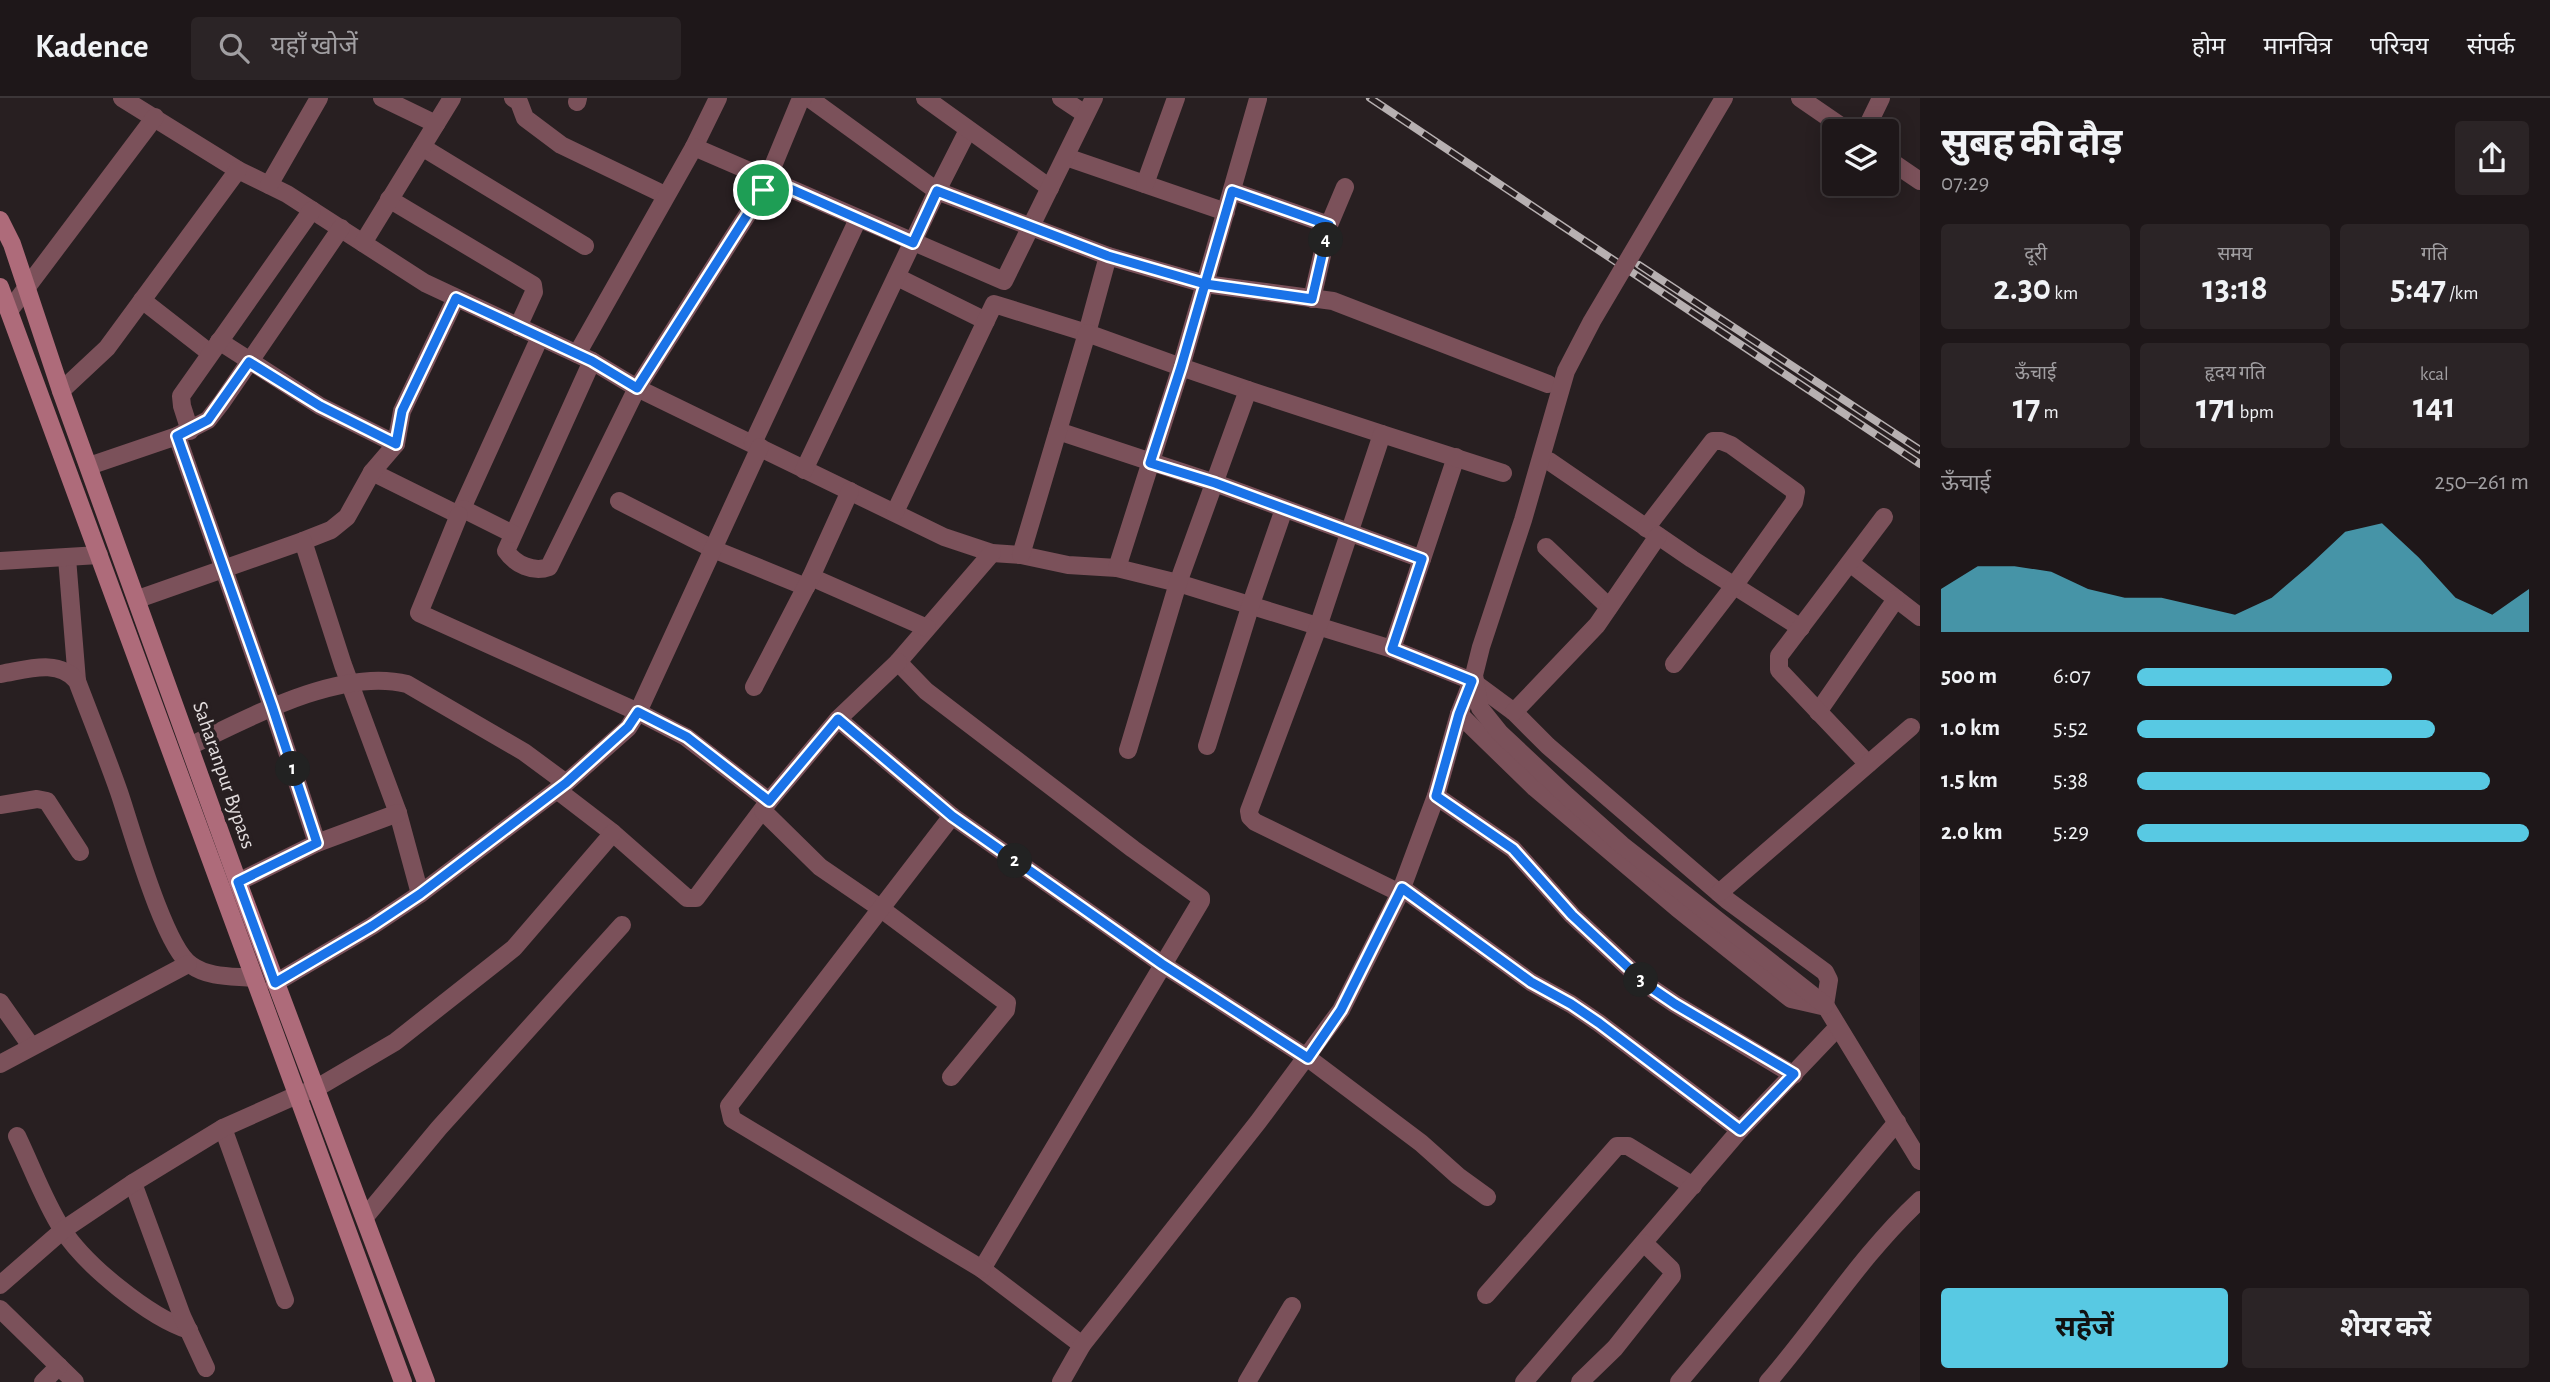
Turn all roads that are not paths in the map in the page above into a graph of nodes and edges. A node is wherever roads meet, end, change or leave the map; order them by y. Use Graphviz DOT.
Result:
graph roads {
  1 [pos="122,98"];
  2 [pos="319,98"];
  3 [pos="382,98"];
  4 [pos="452,98"];
  5 [pos="513,98"];
  6 [pos="718,98"];
  7 [pos="925,98"];
  8 [pos="1060,98"];
  9 [pos="1176,98"];
  10 [pos="1724,98"];
  11 [pos="1800,98"];
  12 [pos="1881,98"];
  13 [pos="799,99"];
  14 [pos="1258,99"];
  15 [pos="1089,106"];
  16 [pos="149,108"];
  17 [pos="1831,119"];
  18 [pos="1871,119"];
  19 [pos="436,124"];
  20 [pos="968,130"];
  21 [pos="422,147"];
  22 [pos="694,147"];
  23 [pos="1066,157"];
  24 [pos="1899,167"];
  25 [pos="238,170"];
  26 [pos="768,179"];
  27 [pos="1920,181"];
  28 [pos="1145,184"];
  29 [pos="269,185"];
  30 [pos="1345,187"];
  31 [pos="1050,188"];
  32 [pos="937,191"];
  33 [pos="1232,191"];
  34 [pos="665,195"];
  35 [pos="389,199"];
  36 [pos="312,210"];
  37 [pos="1226,212"];
  38 [pos="858,219"];
  39 [pos="0,220"];
  40 [pos="1329,225"];
  41 [pos="1030,226"];
  42 [pos="341,228"];
  43 [pos="363,243"];
  44 [pos="913,243"];
  45 [pos="585,246"];
  46 [pos="1108,256"];
  47 [pos="897,277"];
  48 [pos="1004,281"];
  49 [pos="1205,284"];
  50 [pos="0,287"];
  51 [pos="27,288"];
  52 [pos="456,298"];
  53 [pos="1312,299"];
  54 [pos="142,300"];
  55 [pos="994,304"];
  56 [pos="9,311"];
  57 [pos="986,321"];
  58 [pos="518,327"];
  59 [pos="1087,332"];
  60 [pos="540,337"];
  61 [pos="214,347"];
  62 [pos="585,358"];
  63 [pos="249,362"];
  64 [pos="1181,367"];
  65 [pos="1548,384"];
  66 [pos="637,388"];
  67 [pos="1248,390"];
  68 [pos="61,391"];
  69 [pos="1058,431"];
  70 [pos="184,433"];
  71 [pos="1382,434"];
  72 [pos="396,444"];
  73 [pos="757,445"];
  74 [pos="1456,457"];
  75 [pos="1549,461"];
  76 [pos="1150,463"];
  77 [pos="89,467"];
  78 [pos="804,470"];
  79 [pos="372,472"];
  80 [pos="1503,473"];
  81 [pos="1215,483"];
  82 [pos="850,491"];
  83 [pos="619,501"];
  84 [pos="1284,509"];
  85 [pos="461,512"];
  86 [pos="895,512"];
  87 [pos="1884,517"];
  88 [pos="1652,532"];
  89 [pos="1349,533"];
  90 [pos="513,534"];
  91 [pos="303,541"];
  92 [pos="1546,547"];
  93 [pos="713,549"];
  94 [pos="992,553"];
  95 [pos="99,555"];
  96 [pos="1021,555"];
  97 [pos="67,558"];
  98 [pos="1422,559"];
  99 [pos="0,561"];
  100 [pos="1850,563"];
  101 [pos="1117,568"];
  102 [pos="223,569"];
  103 [pos="809,582"];
  104 [pos="1178,583"];
  105 [pos="1734,586"];
  106 [pos="138,599"];
  107 [pos="1896,599"];
  108 [pos="1251,604"];
  109 [pos="1609,607"];
  110 [pos="1920,617"];
  111 [pos="1318,626"];
  112 [pos="928,628"];
  113 [pos="1801,628"];
  114 [pos="1392,649"];
  115 [pos="898,662"];
  116 [pos="1674,664"];
  117 [pos="0,674"];
  118 [pos="77,681"];
  119 [pos="1472,681"];
  120 [pos="351,682"];
  121 [pos="754,687"];
  122 [pos="272,706"];
  123 [pos="638,712"];
  124 [pos="1514,712"];
  125 [pos="1818,712"];
  126 [pos="1459,714"];
  127 [pos="838,719"];
  128 [pos="1910,727"];
  129 [pos="190,746"];
  130 [pos="1208,746"];
  131 [pos="1128,750"];
  132 [pos="1868,764"];
  133 [pos="561,786"];
  134 [pos="1436,796"];
  135 [pos="0,805"];
  136 [pos="766,806"];
  137 [pos="398,813"];
  138 [pos="952,816"];
  139 [pos="613,833"];
  140 [pos="317,843"];
  141 [pos="80,852"];
  142 [pos="238,882"];
  143 [pos="1401,891"];
  144 [pos="1719,893"];
  145 [pos="420,894"];
  146 [pos="880,908"];
  147 [pos="622,925"];
  148 [pos="188,964"];
  149 [pos="1162,964"];
  150 [pos="253,978"];
  151 [pos="275,983"];
  152 [pos="0,1002"];
  153 [pos="1825,1006"];
  154 [pos="1838,1027"];
  155 [pos="31,1046"];
  156 [pos="1308,1058"];
  157 [pos="0,1064"];
  158 [pos="1794,1074"];
  159 [pos="951,1077"];
  160 [pos="315,1089"];
  161 [pos="297,1095"];
  162 [pos="1897,1122"];
  163 [pos="223,1128"];
  164 [pos="1740,1130"];
  165 [pos="17,1136"];
  166 [pos="1920,1161"];
  167 [pos="134,1183"];
  168 [pos="1693,1186"];
  169 [pos="1487,1197"];
  170 [pos="1920,1200"];
  171 [pos="365,1217"];
  172 [pos="63,1230"];
  173 [pos="1644,1243"];
  174 [pos="982,1269"];
  175 [pos="0,1284"];
  176 [pos="1486,1295"];
  177 [pos="285,1300"];
  178 [pos="1292,1306"];
  179 [pos="0,1309"];
  180 [pos="189,1329"];
  181 [pos="1082,1345"];
  182 [pos="59,1366"];
  183 [pos="206,1368"];
  184 [pos="43,1382"];
  185 [pos="75,1382"];
  186 [pos="403,1382"];
  187 [pos="426,1382"];
  188 [pos="1061,1382"];
  189 [pos="1247,1382"];
  190 [pos="1524,1382"];
  191 [pos="1580,1382"];
  192 [pos="1679,1382"];
  193 [pos="1768,1382"];
  1 -- 16 [label="street"];
  2 -- 29 [label="street"];
  3 -- 19 [label="street"];
  4 -- 19 [label="street"];
  5 -- 34 [label="street"];
  6 -- 22 [label="street"];
  7 -- 20 [label="street"];
  8 -- 15 [label="street"];
  9 -- 28 [label="street"];
  10 -- 153 [label="street, bridge"];
  11 -- 17 [label="street"];
  12 -- 18 [label="street"];
  13 -- 26 [label="street"];
  13 -- 32 [label="street"];
  14 -- 33 [label="street"];
  15 -- 23 [label="street"];
  16 -- 25 [label="street"];
  16 -- 51 [label="street"];
  19 -- 21 [label="street"];
  20 -- 31 [label="street"];
  20 -- 32 [label="street"];
  21 -- 35 [label="street"];
  21 -- 45 [label="street"];
  22 -- 26 [label="street"];
  22 -- 34 [label="street"];
  23 -- 28 [label="street"];
  23 -- 31 [label="street"];
  24 -- 27 [label="street"];
  25 -- 29 [label="street"];
  25 -- 54 [label="street"];
  26 -- 38 [label="street"];
  26 -- 66 [label="street"];
  28 -- 37 [label="street"];
  29 -- 36 [label="street"];
  30 -- 40 [label="street"];
  31 -- 41 [label="street"];
  32 -- 41 [label="street"];
  32 -- 44 [label="street"];
  33 -- 37 [label="street"];
  33 -- 40 [label="street"];
  34 -- 62 [label="street"];
  35 -- 43 [label="street"];
  35 -- 58 [label="street"];
  36 -- 42 [label="street"];
  36 -- 61 [label="street"];
  37 -- 49 [label="street"];
  38 -- 44 [label="street"];
  38 -- 73 [label="street"];
  39 -- 51 [label="main road, Saharanpur Bypass"];
  40 -- 53 [label="street"];
  41 -- 46 [label="street"];
  41 -- 48 [label="street"];
  42 -- 43 [label="street"];
  42 -- 63 [label="street"];
  43 -- 52 [label="street"];
  44 -- 47 [label="street"];
  44 -- 48 [label="street"];
  46 -- 49 [label="street"];
  46 -- 59 [label="street"];
  47 -- 57 [label="street"];
  47 -- 78 [label="street"];
  48 -- 55 [label="street"];
  49 -- 53 [label="street"];
  49 -- 64 [label="street"];
  50 -- 56 [label="main road"];
  51 -- 56 [label="street"];
  51 -- 68 [label="main road, Saharanpur Bypass"];
  52 -- 58 [label="street"];
  52 -- 72 [label="street"];
  53 -- 65 [label="street"];
  54 -- 61 [label="street"];
  54 -- 68 [label="street"];
  55 -- 57 [label="street"];
  55 -- 59 [label="street"];
  56 -- 95 [label="main road"];
  57 -- 86 [label="street"];
  58 -- 60 [label="street"];
  59 -- 64 [label="street"];
  59 -- 69 [label="street"];
  60 -- 62 [label="street"];
  60 -- 85 [label="street"];
  61 -- 63 [label="street"];
  61 -- 70 [label="street"];
  62 -- 66 [label="street"];
  62 -- 90 [label="street"];
  63 -- 70 [label="street"];
  63 -- 72 [label="street"];
  64 -- 67 [label="street"];
  64 -- 76 [label="street"];
  66 -- 73 [label="street"];
  66 -- 90 [label="street"];
  67 -- 71 [label="street"];
  67 -- 81 [label="street"];
  68 -- 77 [label="main road, Saharanpur Bypass"];
  69 -- 76 [label="street"];
  69 -- 96 [label="street"];
  70 -- 77 [label="street"];
  70 -- 102 [label="street"];
  71 -- 74 [label="street"];
  71 -- 89 [label="street"];
  72 -- 79 [label="street"];
  73 -- 78 [label="street"];
  73 -- 93 [label="street"];
  74 -- 80 [label="street"];
  74 -- 98 [label="street"];
  75 -- 88 [label="street"];
  76 -- 81 [label="street"];
  76 -- 101 [label="street"];
  77 -- 106 [label="main road, Saharanpur Bypass"];
  78 -- 82 [label="street"];
  79 -- 85 [label="street"];
  79 -- 91 [label="street"];
  81 -- 84 [label="street"];
  81 -- 104 [label="street"];
  82 -- 86 [label="street"];
  82 -- 103 [label="street"];
  83 -- 93 [label="street"];
  84 -- 89 [label="street"];
  84 -- 108 [label="street"];
  85 -- 90 [label="street"];
  85 -- 123 [label="street"];
  86 -- 94 [label="street"];
  87 -- 100 [label="street"];
  88 -- 105 [label="street"];
  88 -- 105 [label="street"];
  88 -- 109 [label="street"];
  89 -- 98 [label="street"];
  89 -- 111 [label="street"];
  91 -- 102 [label="street"];
  91 -- 120 [label="street"];
  92 -- 109 [label="street"];
  93 -- 103 [label="street"];
  93 -- 123 [label="street"];
  94 -- 96 [label="street"];
  94 -- 112 [label="street"];
  95 -- 97 [label="street"];
  95 -- 150 [label="main road"];
  96 -- 101 [label="street"];
  97 -- 99 [label="street"];
  97 -- 118 [label="street"];
  98 -- 114 [label="street"];
  100 -- 107 [label="street"];
  100 -- 113 [label="street"];
  101 -- 104 [label="street"];
  102 -- 106 [label="street"];
  102 -- 122 [label="street"];
  103 -- 112 [label="street"];
  103 -- 121 [label="street"];
  104 -- 108 [label="street"];
  104 -- 131 [label="street"];
  105 -- 113 [label="street"];
  105 -- 116 [label="street"];
  106 -- 129 [label="main road, Saharanpur Bypass"];
  107 -- 110 [label="street"];
  107 -- 125 [label="street"];
  108 -- 111 [label="street"];
  108 -- 130 [label="street"];
  109 -- 124 [label="street"];
  111 -- 114 [label="street"];
  111 -- 143 [label="street"];
  112 -- 115 [label="street"];
  113 -- 125 [label="street"];
  114 -- 119 [label="street"];
  115 -- 127 [label="street"];
  115 -- 149 [label="street"];
  117 -- 118 [label="street"];
  118 -- 148 [label="street"];
  119 -- 124 [label="street"];
  119 -- 126 [label="street"];
  120 -- 122 [label="street"];
  120 -- 133 [label="street"];
  120 -- 137 [label="street"];
  122 -- 129 [label="street"];
  122 -- 140 [label="street"];
  123 -- 133 [label="street"];
  123 -- 136 [label="street"];
  124 -- 144 [label="street"];
  125 -- 132 [label="street"];
  126 -- 134 [label="street"];
  126 -- 153 [label="street"];
  127 -- 136 [label="street"];
  127 -- 138 [label="street"];
  128 -- 132 [label="street"];
  129 -- 142 [label="main road, Saharanpur Bypass"];
  132 -- 144 [label="street"];
  133 -- 139 [label="street"];
  133 -- 145 [label="street"];
  134 -- 143 [label="street"];
  134 -- 158 [label="street"];
  135 -- 141 [label="street"];
  136 -- 139 [label="street"];
  136 -- 146 [label="street"];
  137 -- 140 [label="street"];
  137 -- 145 [label="street"];
  138 -- 146 [label="street"];
  138 -- 149 [label="street"];
  139 -- 160 [label="street"];
  140 -- 142 [label="street"];
  142 -- 151 [label="main road, Saharanpur Bypass"];
  143 -- 156 [label="street"];
  143 -- 164 [label="street"];
  144 -- 153 [label="street"];
  145 -- 151 [label="street"];
  146 -- 159 [label="street"];
  146 -- 174 [label="street"];
  147 -- 171 [label="street"];
  148 -- 150 [label="street"];
  148 -- 155 [label="street"];
  149 -- 156 [label="street"];
  149 -- 174 [label="street"];
  150 -- 161 [label="main road"];
  151 -- 160 [label="main road, Saharanpur Bypass"];
  152 -- 155 [label="street"];
  153 -- 154 [label="street"];
  154 -- 158 [label="street"];
  154 -- 162 [label="street"];
  155 -- 157 [label="street"];
  156 -- 169 [label="street"];
  156 -- 181 [label="street"];
  158 -- 164 [label="street"];
  160 -- 161 [label="street"];
  160 -- 171 [label="main road, Saharanpur Bypass"];
  161 -- 163 [label="street"];
  161 -- 186 [label="main road"];
  162 -- 166 [label="street"];
  162 -- 192 [label="street"];
  163 -- 167 [label="street"];
  163 -- 177 [label="street"];
  164 -- 168 [label="street"];
  165 -- 172 [label="street"];
  167 -- 172 [label="street"];
  167 -- 180 [label="street"];
  168 -- 173 [label="street"];
  168 -- 176 [label="street"];
  170 -- 193 [label="street"];
  171 -- 187 [label="main road, Saharanpur Bypass"];
  172 -- 175 [label="street"];
  172 -- 180 [label="street"];
  173 -- 190 [label="street"];
  173 -- 191 [label="street"];
  174 -- 181 [label="street"];
  178 -- 189 [label="street"];
  179 -- 182 [label="street"];
  180 -- 183 [label="street"];
  181 -- 188 [label="street"];
  182 -- 184 [label="street"];
  182 -- 185 [label="street"];
}
